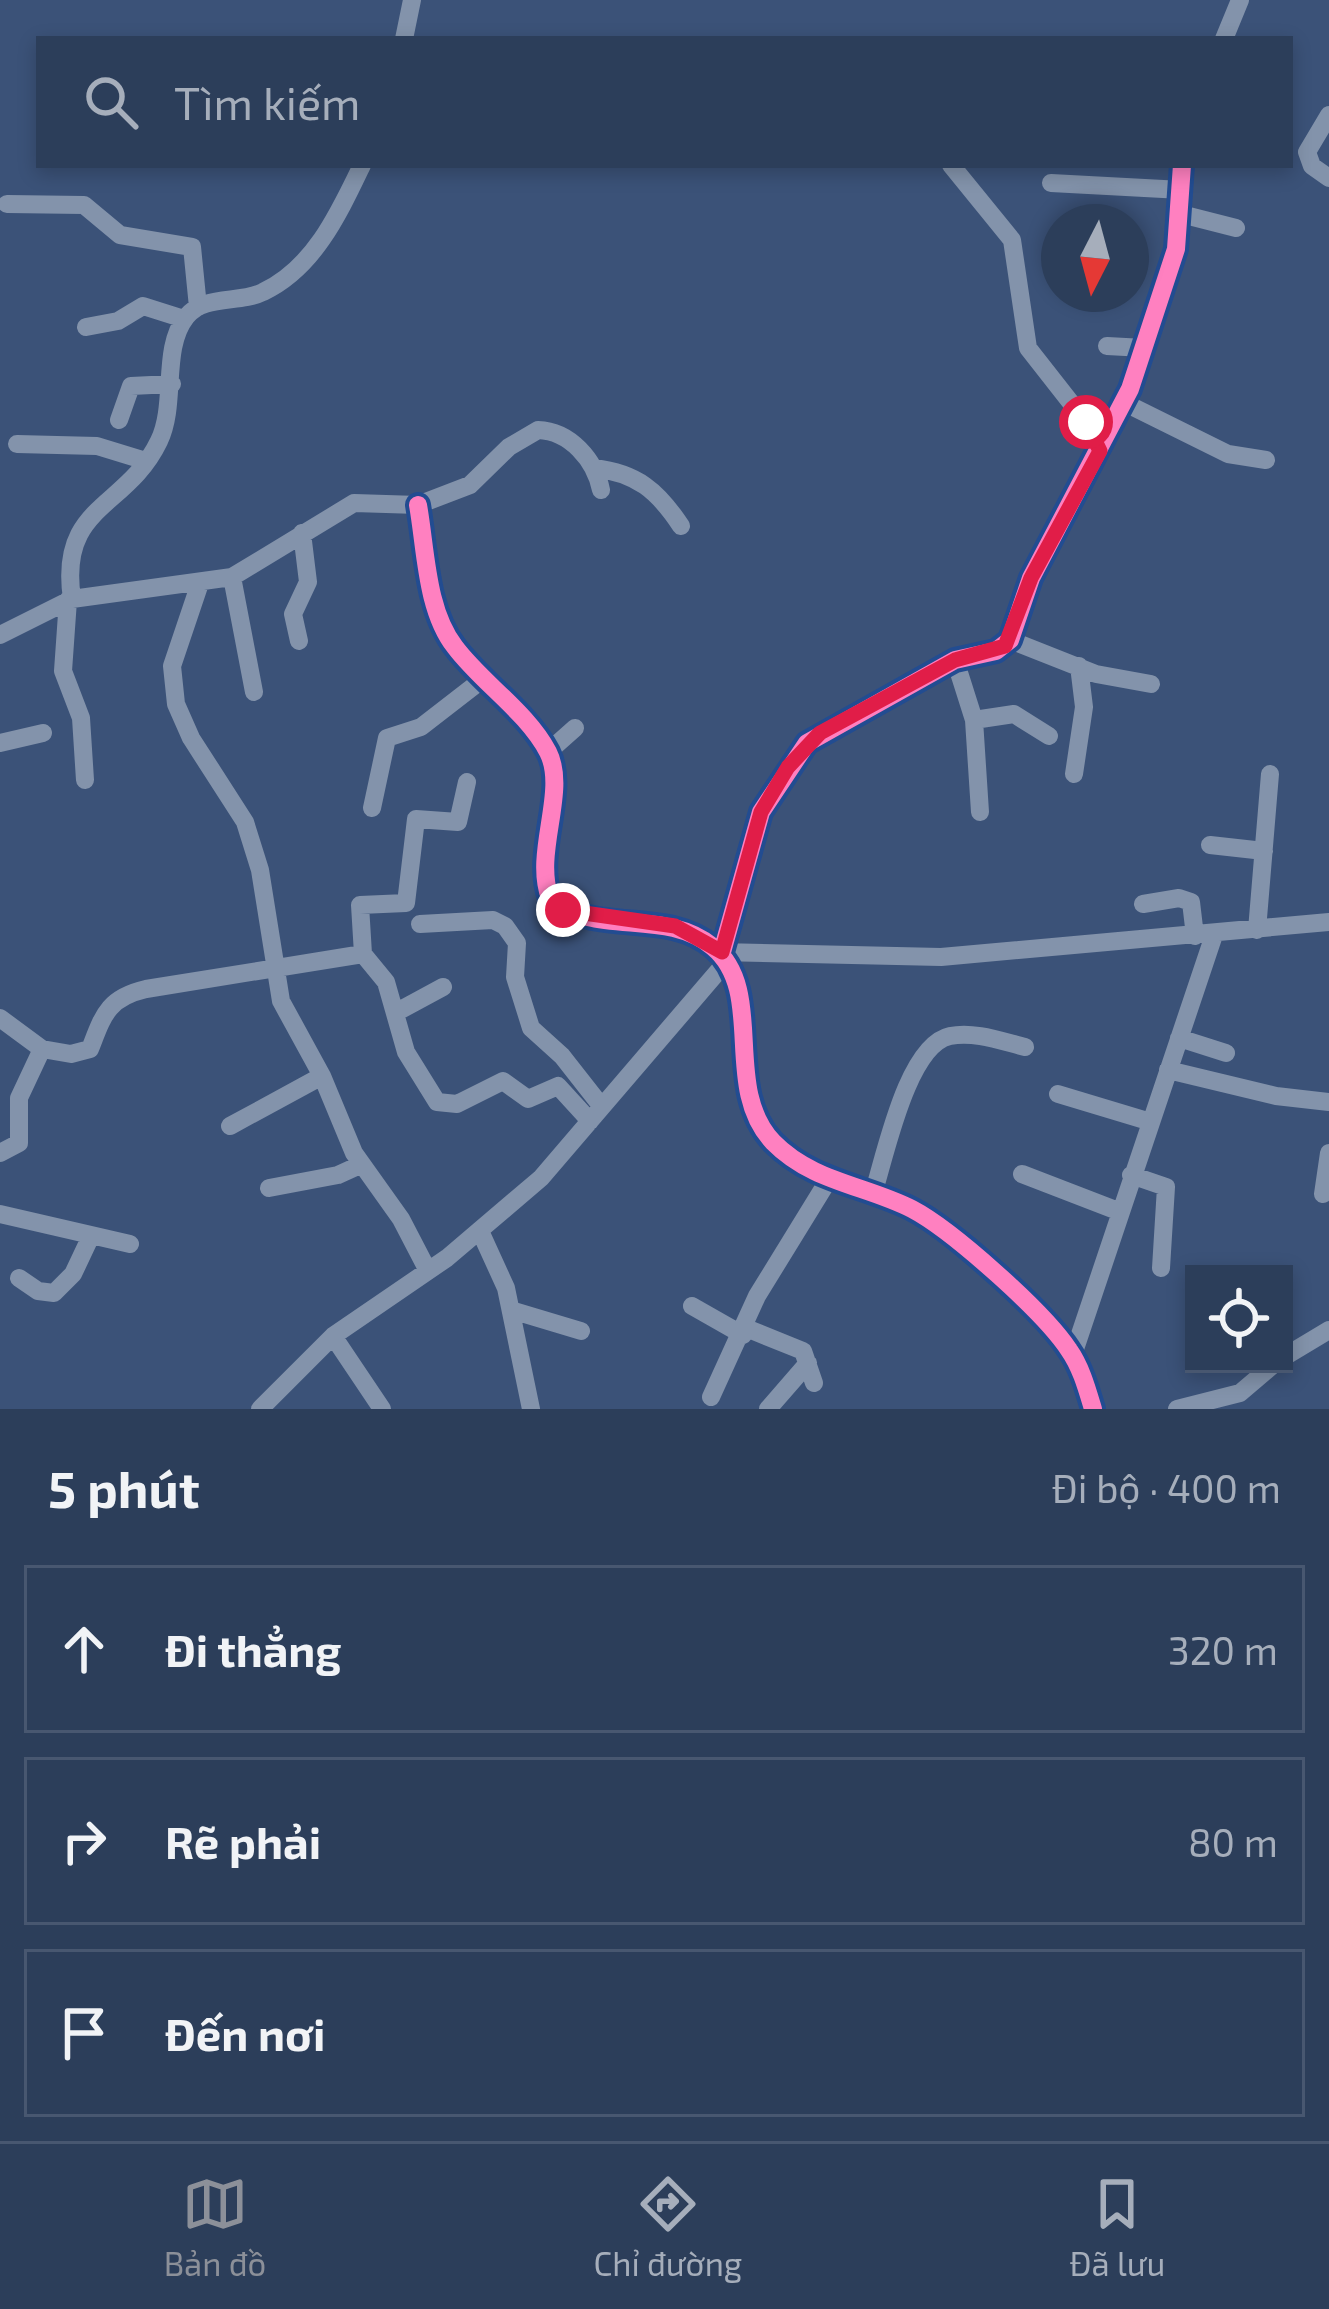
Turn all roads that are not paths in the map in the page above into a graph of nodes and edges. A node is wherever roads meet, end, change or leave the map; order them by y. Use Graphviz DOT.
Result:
graph roads {
  1 [pos="412,0"];
  2 [pos="1240,0"];
  3 [pos="405,36"];
  4 [pos="1225,36"];
  5 [pos="1329,115"];
  6 [pos="360,168"];
  7 [pos="953,168"];
  8 [pos="1182,168"];
  9 [pos="1329,178"];
  10 [pos="1051,183"];
  11 [pos="1181,190"];
  12 [pos="7,204"];
  13 [pos="1181,214"];
  14 [pos="1236,228"];
  15 [pos="191,313"];
  16 [pos="86,327"];
  17 [pos="1107,346"];
  18 [pos="1144,348"];
  19 [pos="172,384"];
  20 [pos="1125,403"];
  21 [pos="119,420"];
  22 [pos="17,444"];
  23 [pos="1100,451"];
  24 [pos="1266,460"];
  25 [pos="146,461"];
  26 [pos="594,468"];
  27 [pos="601,490"];
  28 [pos="418,505"];
  29 [pos="681,526"];
  30 [pos="302,533"];
  31 [pos="232,577"];
  32 [pos="199,586"];
  33 [pos="70,600"];
  34 [pos="0,635"];
  35 [pos="1010,640"];
  36 [pos="298,641"];
  37 [pos="955,660"];
  38 [pos="1079,666"];
  39 [pos="483,679"];
  40 [pos="1151,684"];
  41 [pos="254,692"];
  42 [pos="974,720"];
  43 [pos="575,728"];
  44 [pos="43,733"];
  45 [pos="1049,736"];
  46 [pos="0,743"];
  47 [pos="548,752"];
  48 [pos="1074,774"];
  49 [pos="1270,774"];
  50 [pos="85,780"];
  51 [pos="467,782"];
  52 [pos="372,808"];
  53 [pos="980,812"];
  54 [pos="1210,845"];
  55 [pos="1264,850"];
  56 [pos="1143,904"];
  57 [pos="1329,922"];
  58 [pos="420,924"];
  59 [pos="1257,930"];
  60 [pos="1204,936"];
  61 [pos="363,954"];
  62 [pos="722,955"];
  63 [pos="274,968"];
  64 [pos="443,987"];
  65 [pos="395,1013"];
  66 [pos="0,1018"];
  67 [pos="1179,1038"];
  68 [pos="1025,1047"];
  69 [pos="42,1049"];
  70 [pos="1226,1053"];
  71 [pos="1168,1070"];
  72 [pos="322,1076"];
  73 [pos="1058,1094"];
  74 [pos="1329,1102"];
  75 [pos="596,1114"];
  76 [pos="1150,1122"];
  77 [pos="230,1126"];
  78 [pos="0,1153"];
  79 [pos="1329,1153"];
  80 [pos="360,1165"];
  81 [pos="1022,1174"];
  82 [pos="1131,1174"];
  83 [pos="829,1179"];
  84 [pos="269,1187"];
  85 [pos="873,1194"];
  86 [pos="1323,1194"];
  87 [pos="1118,1210"];
  88 [pos="0,1214"];
  89 [pos="481,1231"];
  90 [pos="89,1238"];
  91 [pos="130,1244"];
  92 [pos="1161,1268"];
  93 [pos="428,1271"];
  94 [pos="20,1278"];
  95 [pos="692,1306"];
  96 [pos="511,1310"];
  97 [pos="1329,1330"];
  98 [pos="580,1331"];
  99 [pos="745,1331"];
  100 [pos="333,1336"];
  101 [pos="1293,1352"];
  102 [pos="1073,1355"];
  103 [pos="1264,1373"];
  104 [pos="711,1397"];
  105 [pos="1091,1408"];
  106 [pos="260,1409"];
  107 [pos="382,1409"];
  108 [pos="531,1409"];
  109 [pos="768,1409"];
  110 [pos="1178,1409"];
  1 -- 3 [label="street"];
  2 -- 4 [label="street"];
  5 -- 9 [label="street"];
  6 -- 15 [label="street"];
  7 -- 23 [label="street"];
  8 -- 11 [label="street"];
  10 -- 11 [label="street"];
  11 -- 13 [label="street"];
  12 -- 15 [label="street"];
  13 -- 14 [label="street"];
  13 -- 18 [label="street"];
  15 -- 16 [label="street"];
  15 -- 19 [label="street"];
  17 -- 18 [label="street"];
  18 -- 20 [label="street"];
  19 -- 21 [label="street"];
  19 -- 25 [label="street"];
  20 -- 23 [label="street"];
  20 -- 24 [label="street"];
  22 -- 25 [label="street"];
  23 -- 35 [label="street"];
  25 -- 33 [label="street"];
  26 -- 27 [label="street"];
  26 -- 28 [label="street"];
  26 -- 29 [label="street"];
  28 -- 30 [label="street"];
  28 -- 39 [label="street"];
  30 -- 31 [label="street"];
  30 -- 36 [label="street"];
  31 -- 32 [label="street"];
  31 -- 41 [label="street"];
  32 -- 33 [label="street"];
  32 -- 63 [label="street"];
  33 -- 34 [label="street"];
  33 -- 50 [label="street"];
  35 -- 37 [label="street"];
  35 -- 38 [label="street"];
  37 -- 42 [label="street"];
  37 -- 62 [label="street"];
  38 -- 40 [label="street"];
  38 -- 48 [label="street"];
  39 -- 47 [label="street"];
  39 -- 52 [label="street"];
  42 -- 45 [label="street"];
  42 -- 53 [label="street"];
  43 -- 47 [label="street"];
  44 -- 46 [label="street"];
  47 -- 62 [label="street"];
  49 -- 55 [label="street"];
  51 -- 61 [label="street"];
  54 -- 55 [label="street"];
  55 -- 59 [label="street"];
  56 -- 60 [label="street"];
  57 -- 59 [label="street"];
  58 -- 75 [label="street"];
  59 -- 60 [label="street"];
  60 -- 62 [label="street"];
  60 -- 67 [label="street"];
  61 -- 63 [label="street"];
  61 -- 65 [label="street"];
  62 -- 75 [label="street"];
  62 -- 83 [label="street"];
  63 -- 69 [label="street"];
  63 -- 72 [label="street"];
  64 -- 65 [label="street"];
  65 -- 75 [label="street"];
  66 -- 69 [label="street"];
  67 -- 70 [label="street"];
  67 -- 71 [label="street"];
  68 -- 85 [label="street"];
  69 -- 78 [label="street"];
  71 -- 74 [label="street"];
  71 -- 76 [label="street"];
  72 -- 77 [label="street"];
  72 -- 80 [label="street"];
  73 -- 76 [label="street"];
  75 -- 89 [label="street"];
  76 -- 82 [label="street"];
  79 -- 86 [label="street"];
  80 -- 84 [label="street"];
  80 -- 93 [label="street"];
  81 -- 87 [label="street"];
  82 -- 87 [label="street"];
  82 -- 92 [label="street"];
  83 -- 85 [label="street"];
  83 -- 99 [label="street"];
  85 -- 102 [label="street"];
  87 -- 102 [label="street"];
  88 -- 90 [label="street"];
  89 -- 93 [label="street"];
  89 -- 96 [label="street"];
  90 -- 91 [label="street"];
  90 -- 94 [label="street"];
  93 -- 100 [label="street"];
  95 -- 99 [label="street"];
  96 -- 98 [label="street"];
  96 -- 108 [label="street"];
  97 -- 101 [label="street"];
  99 -- 104 [label="street"];
  99 -- 109 [label="street"];
  100 -- 106 [label="street"];
  100 -- 107 [label="street"];
  102 -- 105 [label="street"];
  103 -- 110 [label="street"];
}
